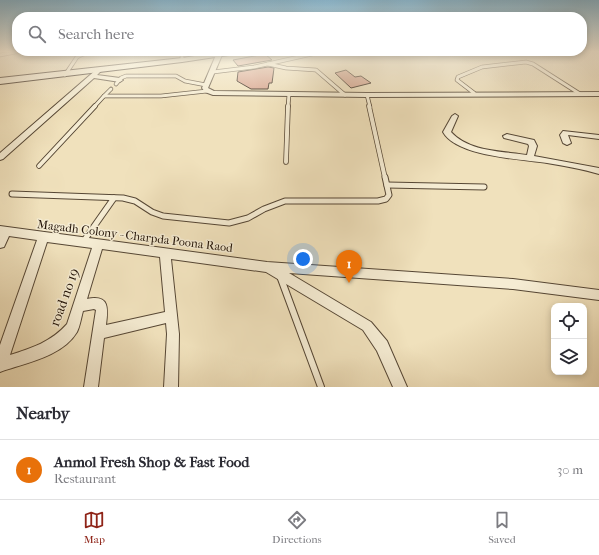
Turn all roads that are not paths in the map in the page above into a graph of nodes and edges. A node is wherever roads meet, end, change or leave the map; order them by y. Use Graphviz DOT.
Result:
graph roads {
  1 [pos="69,69"];
  2 [pos="122,69"];
  3 [pos="214,69"];
  4 [pos="232,69"];
  5 [pos="302,69"];
  6 [pos="477,69"];
  7 [pos="541,69"];
  8 [pos="213,72"];
  9 [pos="96,73"];
  10 [pos="65,75"];
  11 [pos="1,82"];
  12 [pos="118,82"];
  13 [pos="206,88"];
  14 [pos="111,89"];
  15 [pos="289,94"];
  16 [pos="345,94"];
  17 [pos="474,94"];
  18 [pos="580,94"];
  19 [pos="599,94"];
  20 [pos="367,95"];
  21 [pos="104,96"];
  22 [pos="455,116"];
  23 [pos="507,136"];
  24 [pos="599,137"];
  25 [pos="567,143"];
  26 [pos="530,157"];
  27 [pos="0,158"];
  28 [pos="286,162"];
  29 [pos="39,166"];
  30 [pos="599,171"];
  31 [pos="387,185"];
  32 [pos="484,187"];
  33 [pos="12,194"];
  34 [pos="114,198"];
  35 [pos="3,231"];
  36 [pos="44,238"];
  37 [pos="83,242"];
  38 [pos="0,244"];
  39 [pos="98,244"];
  40 [pos="165,253"];
  41 [pos="267,266"];
  42 [pos="279,274"];
  43 [pos="599,295"];
  44 [pos="78,306"];
  45 [pos="172,316"];
  46 [pos="98,333"];
  47 [pos="0,365"];
  48 [pos="91,387"];
  49 [pos="171,387"];
  50 [pos="321,387"];
  51 [pos="400,387"];
  1 -- 10 [label="lane"];
  2 -- 9 [label="main road"];
  3 -- 8 [label="street"];
  4 -- 8 [label="lane"];
  5 -- 16 [label="lane"];
  6 -- 17 [label="lane"];
  7 -- 18 [label="lane"];
  8 -- 13 [label="street"];
  9 -- 10 [label="main road"];
  9 -- 12 [label="street"];
  9 -- 27 [label="street"];
  10 -- 11 [label="main road"];
  12 -- 13 [label="lane"];
  13 -- 15 [label="street"];
  13 -- 21 [label="lane"];
  14 -- 21 [label="lane"];
  15 -- 16 [label="street"];
  15 -- 28 [label="lane"];
  16 -- 20 [label="street"];
  17 -- 18 [label="street"];
  17 -- 20 [label="street"];
  18 -- 19 [label="street"];
  20 -- 31 [label="lane"];
  21 -- 29 [label="lane"];
  22 -- 26 [label="street"];
  23 -- 26 [label="street"];
  24 -- 25 [label="street"];
  26 -- 30 [label="street"];
  31 -- 32 [label="lane"];
  31 -- 34 [label="lane"];
  33 -- 34 [label="lane"];
  34 -- 37 [label="lane"];
  35 -- 36 [label="street, Magadh Colony - Charpda Poona Raod"];
  35 -- 38 [label="street"];
  36 -- 37 [label="street, Magadh Colony - Charpda Poona Raod"];
  36 -- 47 [label="street"];
  37 -- 39 [label="street, Magadh Colony - Charpda Poona Raod"];
  39 -- 40 [label="street, Magadh Colony - Charpda Poona Raod"];
  39 -- 44 [label="street, road no 19"];
  40 -- 41 [label="street, Magadh Colony - Charpda Poona Raod"];
  40 -- 45 [label="street"];
  41 -- 42 [label="street"];
  41 -- 43 [label="street, Magadh Colony - Charpda Poona Raod"];
  42 -- 50 [label="lane"];
  42 -- 51 [label="street"];
  44 -- 46 [label="street"];
  44 -- 47 [label="street, road no 19"];
  45 -- 46 [label="street"];
  45 -- 49 [label="street"];
  46 -- 48 [label="street"];
}
